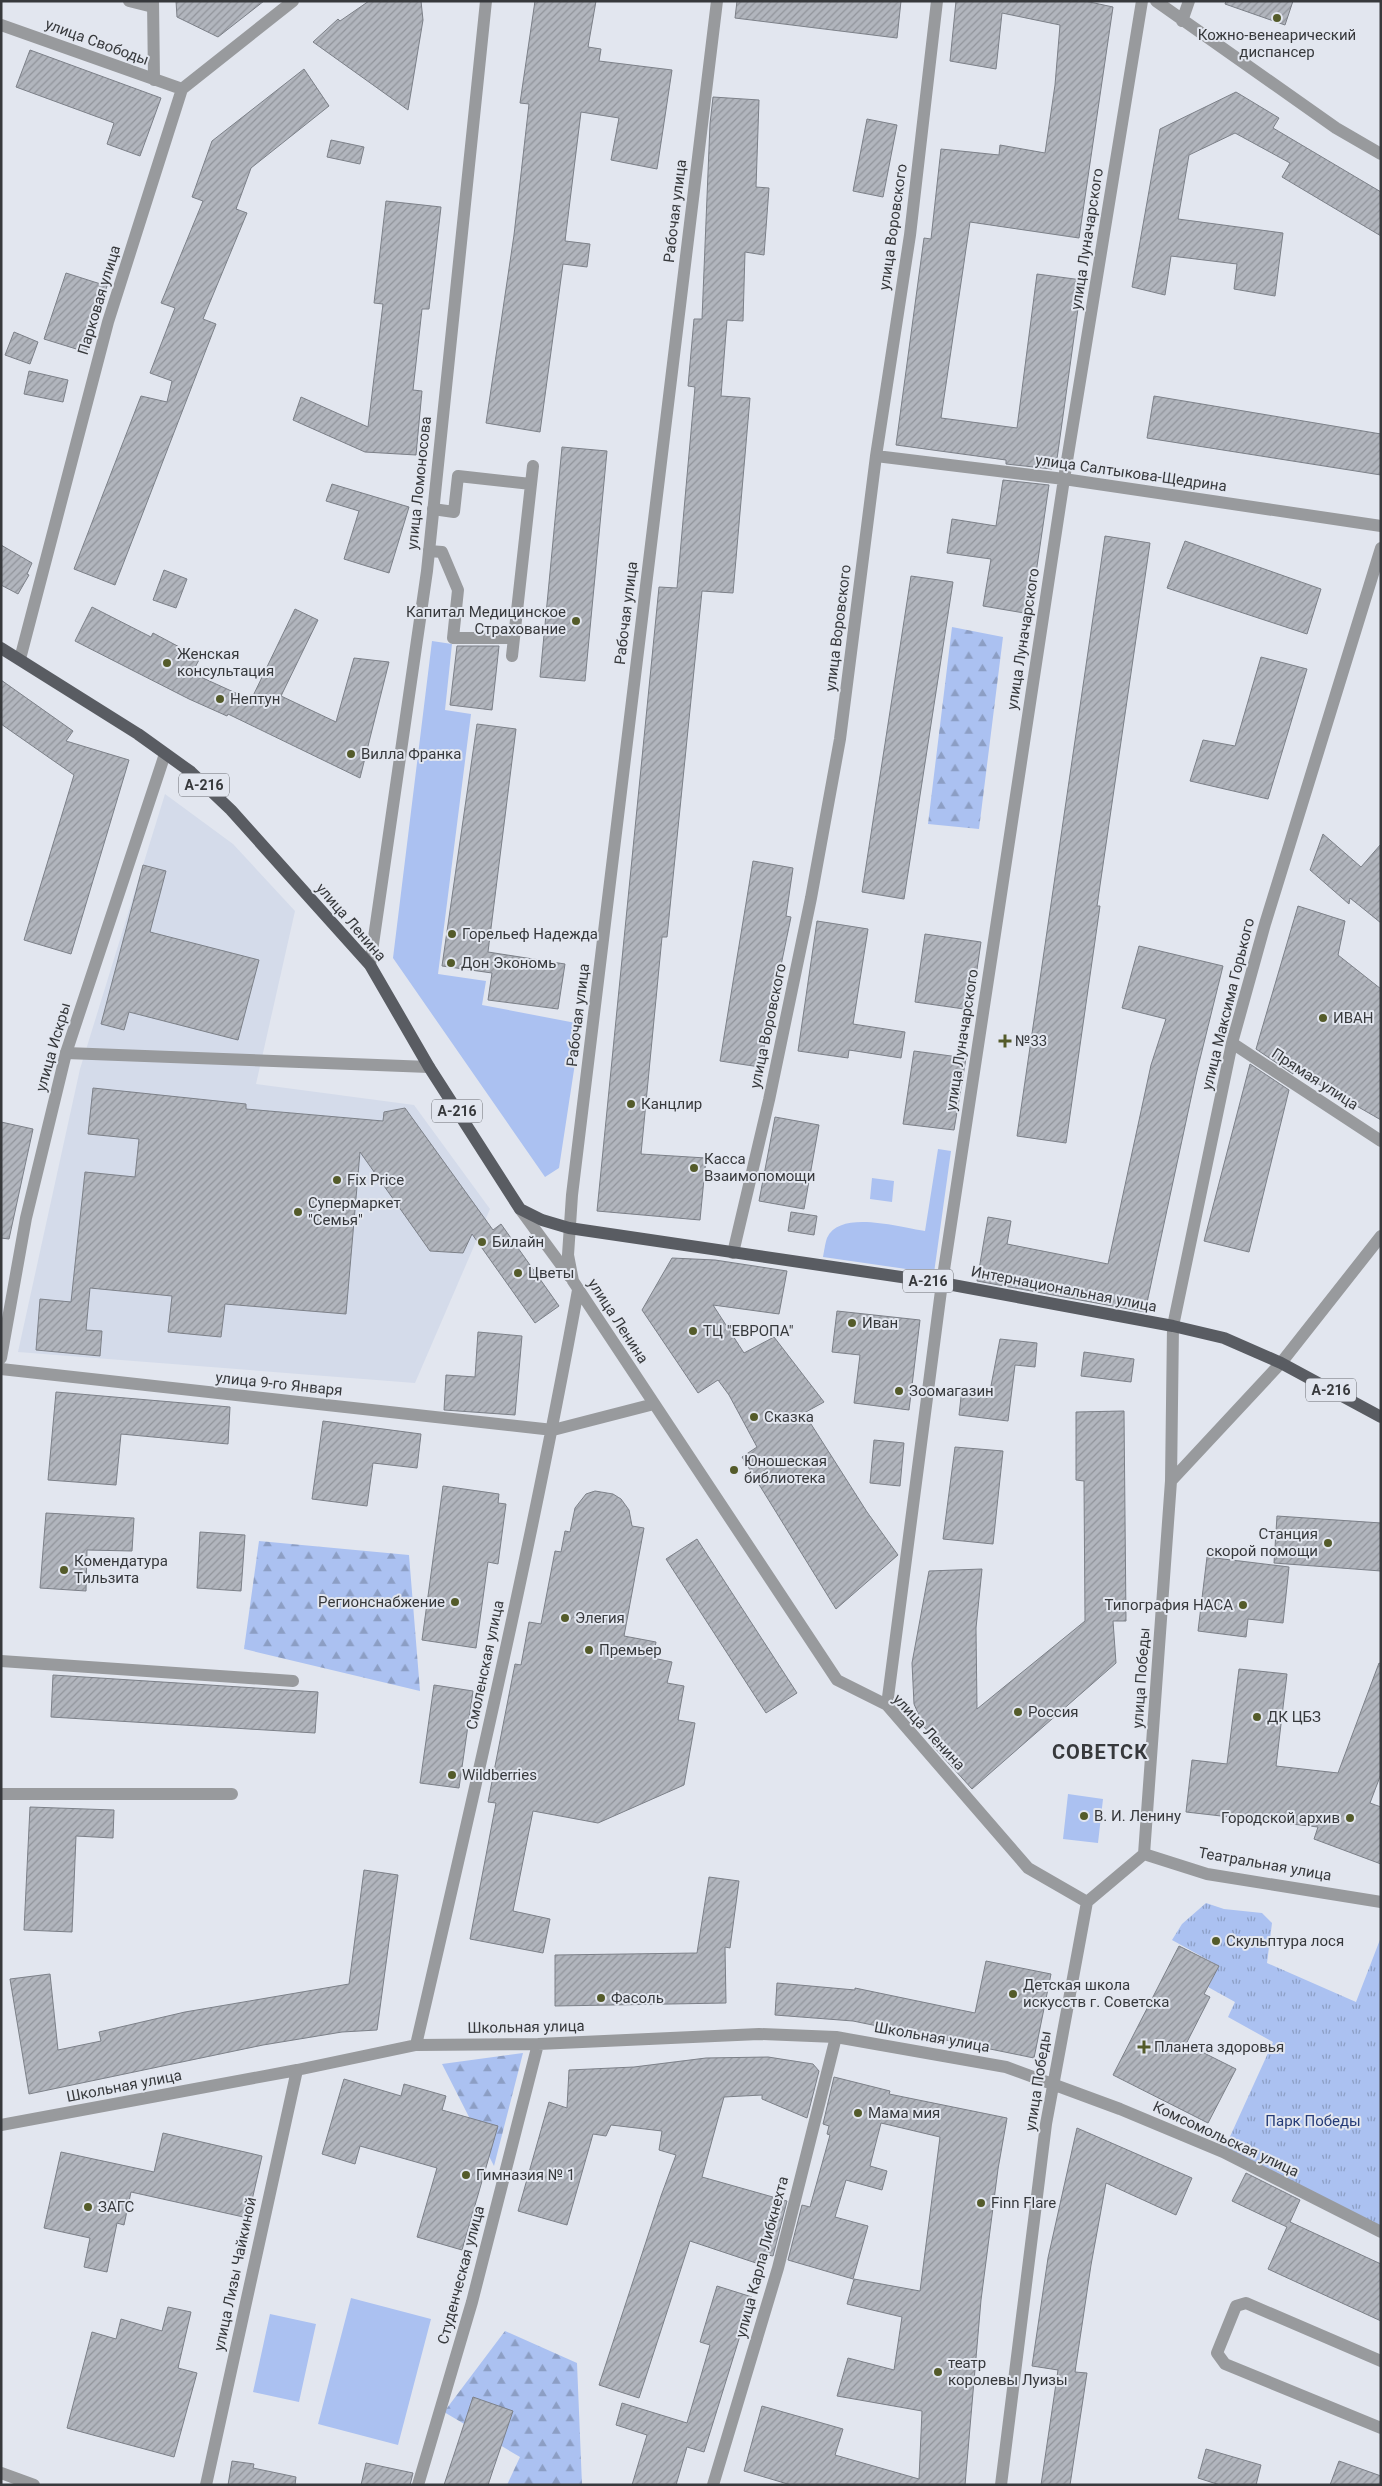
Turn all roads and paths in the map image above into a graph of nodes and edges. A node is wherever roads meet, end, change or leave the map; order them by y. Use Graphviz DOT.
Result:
graph roads {
  1 [pos="129,1"];
  2 [pos="293,1"];
  3 [pos="486,1"];
  4 [pos="717,1"];
  5 [pos="937,1"];
  6 [pos="1142,1"];
  7 [pos="1156,1"];
  8 [pos="1189,1"];
  9 [pos="153,4"];
  10 [pos="1182,21"];
  11 [pos="1,25"];
  12 [pos="154,80"];
  13 [pos="182,89"];
  14 [pos="1381,154"];
  15 [pos="876,456"];
  16 [pos="533,466"];
  17 [pos="1064,479"];
  18 [pos="531,484"];
  19 [pos="433,510"];
  20 [pos="1381,526"];
  21 [pos="1381,548"];
  22 [pos="429,551"];
  23 [pos="514,638"];
  24 [pos="1,648"];
  25 [pos="512,656"];
  26 [pos="20,660"];
  27 [pos="165,754"];
  28 [pos="370,965"];
  29 [pos="1232,1043"];
  30 [pos="66,1053"];
  31 [pos="429,1067"];
  32 [pos="1381,1141"];
  33 [pos="520,1209"];
  34 [pos="569,1228"];
  35 [pos="1381,1236"];
  36 [pos="733,1253"];
  37 [pos="942,1283"];
  38 [pos="575,1286"];
  39 [pos="1173,1326"];
  40 [pos="1,1358"];
  41 [pos="1281,1363"];
  42 [pos="1,1369"];
  43 [pos="654,1404"];
  44 [pos="1381,1418"];
  45 [pos="552,1430"];
  46 [pos="1171,1481"];
  47 [pos="1,1661"];
  48 [pos="293,1681"];
  49 [pos="887,1705"];
  50 [pos="1,1794"];
  51 [pos="232,1794"];
  52 [pos="1144,1854"];
  53 [pos="1087,1902"];
  54 [pos="1381,1902"];
  55 [pos="836,2037"];
  56 [pos="538,2044"];
  57 [pos="416,2045"];
  58 [pos="297,2070"];
  59 [pos="1053,2085"];
  60 [pos="1,2126"];
  61 [pos="1381,2232"];
  62 [pos="1381,2361"];
  63 [pos="1381,2428"];
  64 [pos="1,2473"];
  65 [pos="34,2485"];
  66 [pos="206,2485"];
  67 [pos="418,2485"];
  68 [pos="713,2485"];
  69 [pos="1001,2485"];
  1 -- 9 [label="street"];
  2 -- 13 [label="street"];
  3 -- 19 [label="street, улица Ломоносова"];
  4 -- 34 [label="street, Рабочая улица"];
  5 -- 15 [label="street, улица Воровского"];
  6 -- 17 [label="street, улица Луначарского"];
  7 -- 10 [label="street"];
  8 -- 10 [label="street"];
  9 -- 12 [label="street"];
  10 -- 14 [label="street"];
  11 -- 12 [label="street, улица Свободы"];
  12 -- 13 [label="street, улица Свободы"];
  13 -- 26 [label="street, Парковая улица"];
  15 -- 17 [label="street, улица Салтыкова-Щедрина"];
  15 -- 36 [label="street, улица Воровского"];
  16 -- 18 [label="street"];
  17 -- 20 [label="street, улица Салтыкова-Щедрина"];
  17 -- 37 [label="street, улица Луначарского"];
  18 -- 19 [label="street"];
  18 -- 23 [label="street"];
  19 -- 22 [label="street, улица Ломоносова"];
  21 -- 29 [label="street, улица Максима Горького"];
  22 -- 23 [label="street"];
  22 -- 28 [label="street, улица Ломоносова"];
  23 -- 25 [label="street"];
  24 -- 26 [label="main road, улица Ленина / А-216"];
  26 -- 27 [label="main road, улица Ленина / А-216"];
  27 -- 28 [label="main road, улица Ленина / А-216"];
  27 -- 30 [label="street, улица Искры"];
  28 -- 31 [label="main road, улица Ленина / А-216"];
  29 -- 32 [label="street, Прямая улица"];
  29 -- 39 [label="street, улица Максима Горького"];
  30 -- 31 [label="street"];
  30 -- 40 [label="street, улица Искры"];
  31 -- 33 [label="main road, улица Ленина / А-216"];
  33 -- 34 [label="main road, А-216"];
  33 -- 38 [label="street"];
  34 -- 36 [label="main road, Интернациональная улица / А-216"];
  34 -- 38 [label="street, улица Ленина"];
  35 -- 41 [label="street"];
  36 -- 37 [label="main road, Интернациональная улица / А-216"];
  37 -- 39 [label="main road, Интернациональная улица / А-216"];
  37 -- 49 [label="street, улица Луначарского"];
  38 -- 43 [label="street, улица Ленина"];
  38 -- 45 [label="street, Смоленская улица"];
  39 -- 41 [label="main road, Интернациональная улица / А-216"];
  39 -- 46 [label="street, улица Максима Горького"];
  41 -- 44 [label="main road, А-216"];
  41 -- 46 [label="street"];
  42 -- 45 [label="street, улица 9-го Января"];
  43 -- 45 [label="street"];
  43 -- 49 [label="street, улица Ленина"];
  45 -- 57 [label="street, Смоленская улица"];
  46 -- 52 [label="street, улица Победы"];
  47 -- 48 [label="street"];
  49 -- 53 [label="street, улица Ленина"];
  50 -- 51 [label="street"];
  52 -- 53 [label="street"];
  52 -- 54 [label="street, Театральная улица"];
  53 -- 59 [label="street, улица Победы"];
  55 -- 56 [label="street, Школьная улица"];
  55 -- 59 [label="street, Школьная улица"];
  55 -- 68 [label="street, улица Карла Либкнехта"];
  56 -- 57 [label="street, Школьная улица"];
  56 -- 67 [label="street, Студенческая улица"];
  57 -- 58 [label="street, Школьная улица"];
  58 -- 60 [label="street, Школьная улица"];
  58 -- 66 [label="street, улица Лизы Чайкиной"];
  59 -- 61 [label="street, Комсомольская улица"];
  59 -- 69 [label="street, улица Победы"];
  62 -- 63 [label="street"];
  64 -- 65 [label="street"];
}
